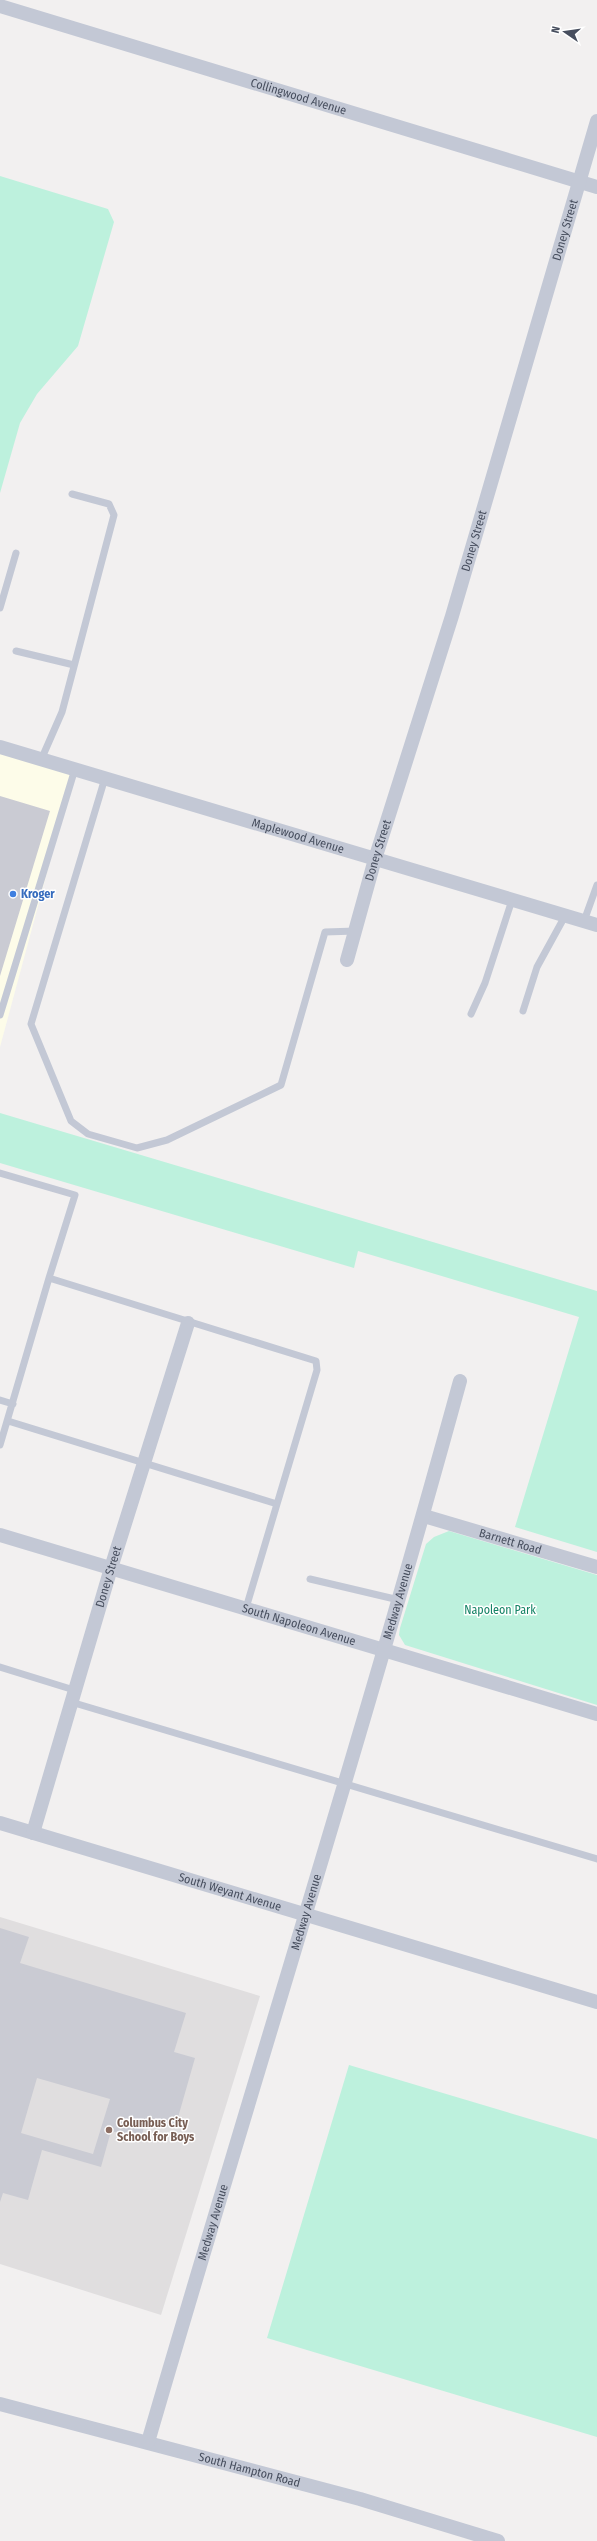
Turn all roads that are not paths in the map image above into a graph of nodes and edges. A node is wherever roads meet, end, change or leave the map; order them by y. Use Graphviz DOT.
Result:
graph roads {
  1 [pos="0,6"];
  2 [pos="597,121"];
  3 [pos="579,182"];
  4 [pos="597,187"];
  5 [pos="72,494"];
  6 [pos="16,553"];
  7 [pos="0,608"];
  8 [pos="16,651"];
  9 [pos="74,665"];
  10 [pos="0,746"];
  11 [pos="41,760"];
  12 [pos="75,769"];
  13 [pos="105,778"];
  14 [pos="375,859"];
  15 [pos="597,885"];
  16 [pos="512,900"];
  17 [pos="565,916"];
  18 [pos="591,923"];
  19 [pos="356,931"];
  20 [pos="347,960"];
  21 [pos="523,1011"];
  22 [pos="471,1014"];
  23 [pos="0,1015"];
  24 [pos="0,1172"];
  25 [pos="49,1278"];
  26 [pos="188,1323"];
  27 [pos="460,1381"];
  28 [pos="0,1400"];
  29 [pos="13,1404"];
  30 [pos="8,1421"];
  31 [pos="0,1445"];
  32 [pos="144,1462"];
  33 [pos="277,1504"];
  34 [pos="424,1516"];
  35 [pos="0,1535"];
  36 [pos="597,1567"];
  37 [pos="110,1568"];
  38 [pos="310,1579"];
  39 [pos="399,1600"];
  40 [pos="246,1608"];
  41 [pos="385,1650"];
  42 [pos="0,1667"];
  43 [pos="72,1696"];
  44 [pos="597,1714"];
  45 [pos="344,1782"];
  46 [pos="0,1823"];
  47 [pos="33,1833"];
  48 [pos="597,1859"];
  49 [pos="304,1914"];
  50 [pos="597,2002"];
  51 [pos="0,2404"];
  52 [pos="148,2442"];
  53 [pos="498,2541"];
  1 -- 3 [label="street, Collingwood Avenue"];
  2 -- 3 [label="street, Doney Street"];
  3 -- 4 [label="street, Collingwood Avenue"];
  3 -- 14 [label="street, Doney Street"];
  5 -- 9 [label="lane"];
  6 -- 7 [label="lane"];
  8 -- 9 [label="lane"];
  9 -- 11 [label="lane"];
  10 -- 11 [label="street, Maplewood Avenue"];
  11 -- 12 [label="street, Maplewood Avenue"];
  12 -- 13 [label="street, Maplewood Avenue"];
  12 -- 23 [label="lane"];
  13 -- 14 [label="street, Maplewood Avenue"];
  13 -- 19 [label="lane"];
  14 -- 16 [label="street, Maplewood Avenue"];
  14 -- 19 [label="street, Doney Street"];
  15 -- 18 [label="lane"];
  16 -- 17 [label="street, Maplewood Avenue"];
  16 -- 22 [label="lane"];
  17 -- 18 [label="street, Maplewood Avenue"];
  17 -- 21 [label="lane"];
  19 -- 20 [label="street, Doney Street"];
  24 -- 25 [label="lane"];
  25 -- 26 [label="lane"];
  25 -- 29 [label="lane"];
  26 -- 32 [label="street, Doney Street"];
  26 -- 33 [label="lane"];
  27 -- 34 [label="street, Medway Avenue"];
  28 -- 29 [label="lane"];
  29 -- 30 [label="lane"];
  30 -- 31 [label="lane"];
  30 -- 32 [label="lane"];
  32 -- 33 [label="lane"];
  32 -- 37 [label="street, Doney Street"];
  33 -- 40 [label="lane"];
  34 -- 36 [label="street, Barnett Road"];
  34 -- 39 [label="street, Medway Avenue"];
  35 -- 37 [label="street, South Napoleon Avenue"];
  37 -- 40 [label="street, South Napoleon Avenue"];
  37 -- 43 [label="street, Doney Street"];
  38 -- 39 [label="lane"];
  39 -- 41 [label="street, Medway Avenue"];
  40 -- 41 [label="street, South Napoleon Avenue"];
  41 -- 44 [label="street, South Napoleon Avenue"];
  41 -- 45 [label="street, Medway Avenue"];
  42 -- 43 [label="lane"];
  43 -- 45 [label="lane"];
  43 -- 47 [label="street, Doney Street"];
  45 -- 48 [label="lane"];
  45 -- 49 [label="street, Medway Avenue"];
  46 -- 47 [label="street, South Weyant Avenue"];
  47 -- 49 [label="street, South Weyant Avenue"];
  49 -- 50 [label="street, South Weyant Avenue"];
  49 -- 52 [label="street, Medway Avenue"];
  51 -- 52 [label="street, South Hampton Road"];
  52 -- 53 [label="street, South Hampton Road"];
}
